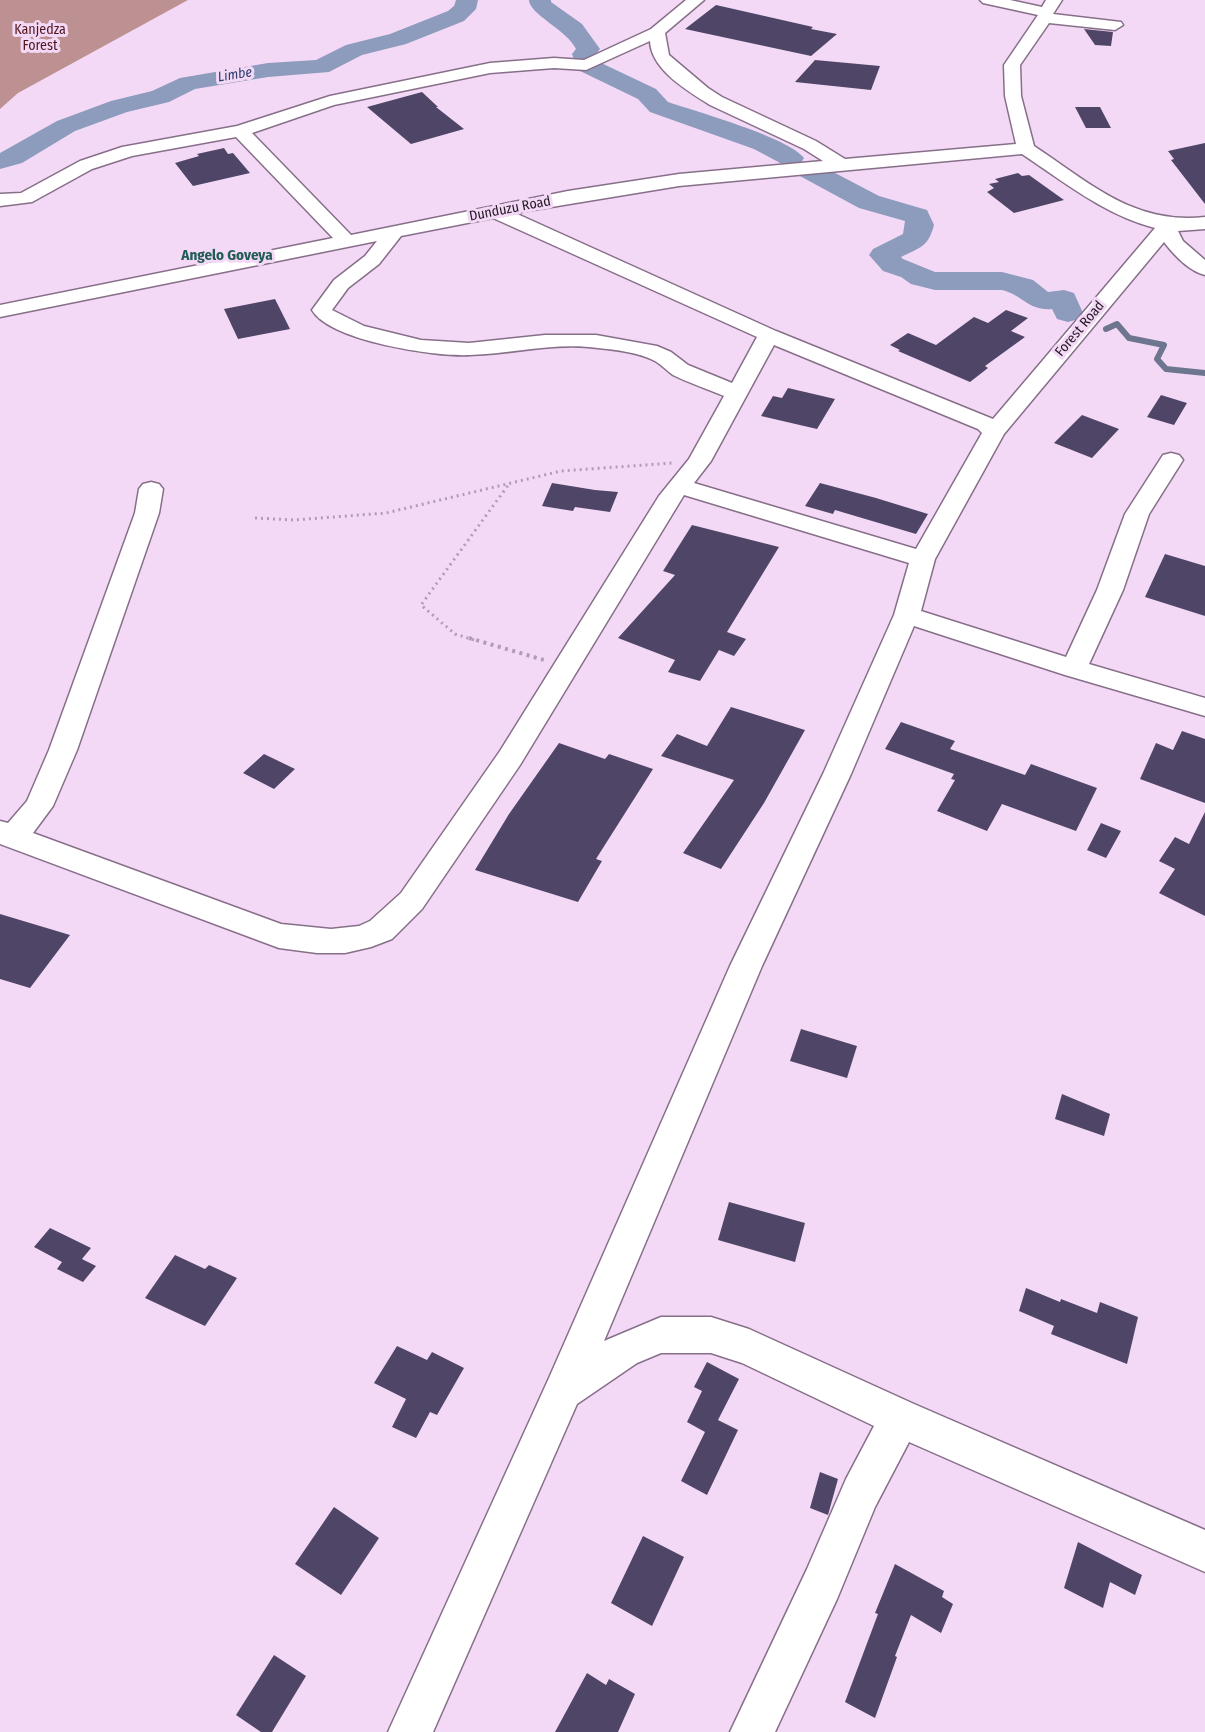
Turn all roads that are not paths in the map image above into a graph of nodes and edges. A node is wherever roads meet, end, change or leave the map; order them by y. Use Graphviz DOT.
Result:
graph roads {
  1 [pos="696,0"];
  2 [pos="988,0"];
  3 [pos="1048,10"];
  4 [pos="1115,26"];
  5 [pos="657,32"];
  6 [pos="240,131"];
  7 [pos="1026,148"];
  8 [pos="840,164"];
  9 [pos="0,200"];
  10 [pos="496,212"];
  11 [pos="1205,223"];
  12 [pos="1167,226"];
  13 [pos="394,232"];
  14 [pos="346,241"];
  15 [pos="1205,269"];
  16 [pos="0,311"];
  17 [pos="769,335"];
  18 [pos="735,393"];
  19 [pos="994,432"];
  20 [pos="1171,460"];
  21 [pos="679,486"];
  22 [pos="151,489"];
  23 [pos="923,559"];
  24 [pos="907,615"];
  25 [pos="1074,669"];
  26 [pos="1205,707"];
  27 [pos="7,834"];
  28 [pos="563,1391"];
  29 [pos="900,1418"];
  30 [pos="1205,1551"];
  31 [pos="410,1732"];
  32 [pos="752,1732"];
  1 -- 5 [label="street"];
  2 -- 3 [label="street"];
  3 -- 4 [label="street"];
  3 -- 7 [label="street"];
  5 -- 6 [label="street"];
  5 -- 8 [label="street"];
  6 -- 9 [label="street"];
  6 -- 14 [label="street"];
  7 -- 8 [label="street, Dunduzu Road"];
  7 -- 12 [label="street"];
  8 -- 10 [label="street, Dunduzu Road"];
  10 -- 13 [label="street, Dunduzu Road"];
  10 -- 17 [label="street"];
  11 -- 12 [label="street"];
  12 -- 15 [label="street"];
  12 -- 19 [label="street, Forest Road"];
  13 -- 14 [label="street, Dunduzu Road"];
  13 -- 18 [label="street"];
  14 -- 16 [label="street, Dunduzu Road"];
  17 -- 18 [label="street"];
  17 -- 19 [label="street"];
  18 -- 21 [label="street"];
  19 -- 23 [label="street, Forest Road"];
  20 -- 25 [label="street"];
  21 -- 23 [label="street"];
  21 -- 27 [label="street"];
  22 -- 27 [label="street"];
  23 -- 24 [label="street, Forest Road"];
  24 -- 25 [label="street"];
  24 -- 28 [label="street, Forest Road"];
  25 -- 26 [label="street"];
  28 -- 29 [label="street"];
  28 -- 31 [label="street, Forest Road"];
  29 -- 30 [label="street"];
  29 -- 32 [label="street"];
}
